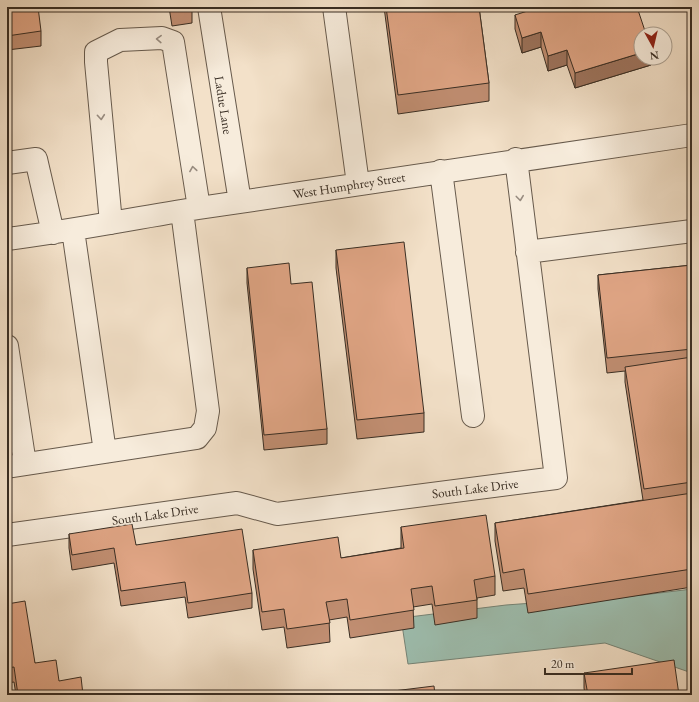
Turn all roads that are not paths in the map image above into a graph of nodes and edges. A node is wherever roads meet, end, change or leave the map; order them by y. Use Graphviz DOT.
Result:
graph roads {
  1 [pos="208,7"];
  2 [pos="334,7"];
  3 [pos="692,135"];
  4 [pos="516,159"];
  5 [pos="7,163"];
  6 [pos="441,171"];
  7 [pos="358,184"];
  8 [pos="240,202"];
  9 [pos="191,209"];
  10 [pos="111,223"];
  11 [pos="63,231"];
  12 [pos="692,231"];
  13 [pos="7,239"];
  14 [pos="527,252"];
  15 [pos="7,346"];
  16 [pos="473,416"];
  17 [pos="105,452"];
  18 [pos="16,465"];
  19 [pos="7,535"];
  1 -- 8 [label="street, Ladue Lane"];
  2 -- 7 [label="street"];
  3 -- 4 [label="street, West Humphrey Street"];
  4 -- 6 [label="street, West Humphrey Street"];
  4 -- 14 [label="street, one-way"];
  5 -- 11 [label="street"];
  6 -- 7 [label="street, West Humphrey Street"];
  6 -- 16 [label="street"];
  7 -- 8 [label="street, West Humphrey Street"];
  8 -- 9 [label="street, West Humphrey Street"];
  9 -- 10 [label="street, West Humphrey Street"];
  9 -- 10 [label="street, one-way"];
  9 -- 17 [label="street"];
  10 -- 11 [label="street, West Humphrey Street"];
  11 -- 13 [label="street, West Humphrey Street"];
  11 -- 17 [label="street"];
  12 -- 14 [label="street"];
  14 -- 19 [label="street, South Lake Drive"];
  15 -- 18 [label="street"];
  17 -- 18 [label="street"];
}
